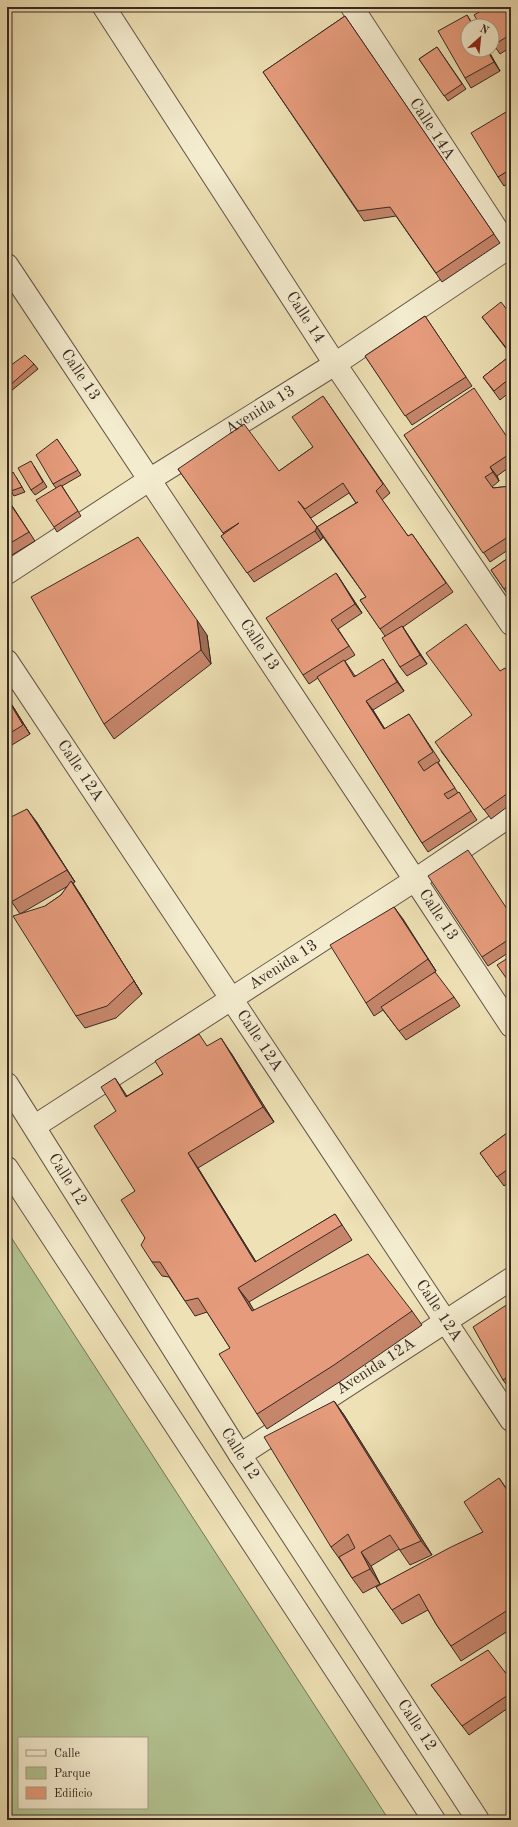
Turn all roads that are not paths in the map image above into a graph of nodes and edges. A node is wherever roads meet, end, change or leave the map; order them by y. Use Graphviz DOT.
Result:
graph roads {
  1 [pos="104,7"];
  2 [pos="352,7"];
  3 [pos="510,248"];
  4 [pos="7,265"];
  5 [pos="335,364"];
  6 [pos="149,480"];
  7 [pos="7,573"];
  8 [pos="511,624"];
  9 [pos="7,661"];
  10 [pos="511,815"];
  11 [pos="416,880"];
  12 [pos="232,999"];
  13 [pos="511,1026"];
  14 [pos="7,1084"];
  15 [pos="35,1126"];
  16 [pos="7,1168"];
  17 [pos="511,1279"];
  18 [pos="445,1322"];
  19 [pos="511,1420"];
  20 [pos="240,1454"];
  21 [pos="434,1820"];
  22 [pos="478,1820"];
  1 -- 5 [label="street, Calle 14"];
  2 -- 3 [label="street, Calle 14A"];
  3 -- 5 [label="street, Avenida 13"];
  4 -- 6 [label="street, Calle 13"];
  5 -- 6 [label="street, Avenida 13"];
  5 -- 8 [label="street, Calle 14"];
  6 -- 7 [label="street, Avenida 13"];
  6 -- 11 [label="street, Calle 13"];
  9 -- 12 [label="street, Calle 12A"];
  10 -- 11 [label="street, Avenida 13"];
  11 -- 12 [label="street, Avenida 13"];
  11 -- 13 [label="street, Calle 13"];
  12 -- 15 [label="street, Avenida 13"];
  12 -- 18 [label="street, Calle 12A"];
  14 -- 15 [label="street, Calle 12"];
  15 -- 20 [label="street, Calle 12"];
  16 -- 21 [label="street"];
  17 -- 18 [label="street, Avenida 12A"];
  18 -- 19 [label="street, Calle 12A"];
  18 -- 20 [label="street, Avenida 12A"];
  20 -- 22 [label="street, Calle 12"];
}
